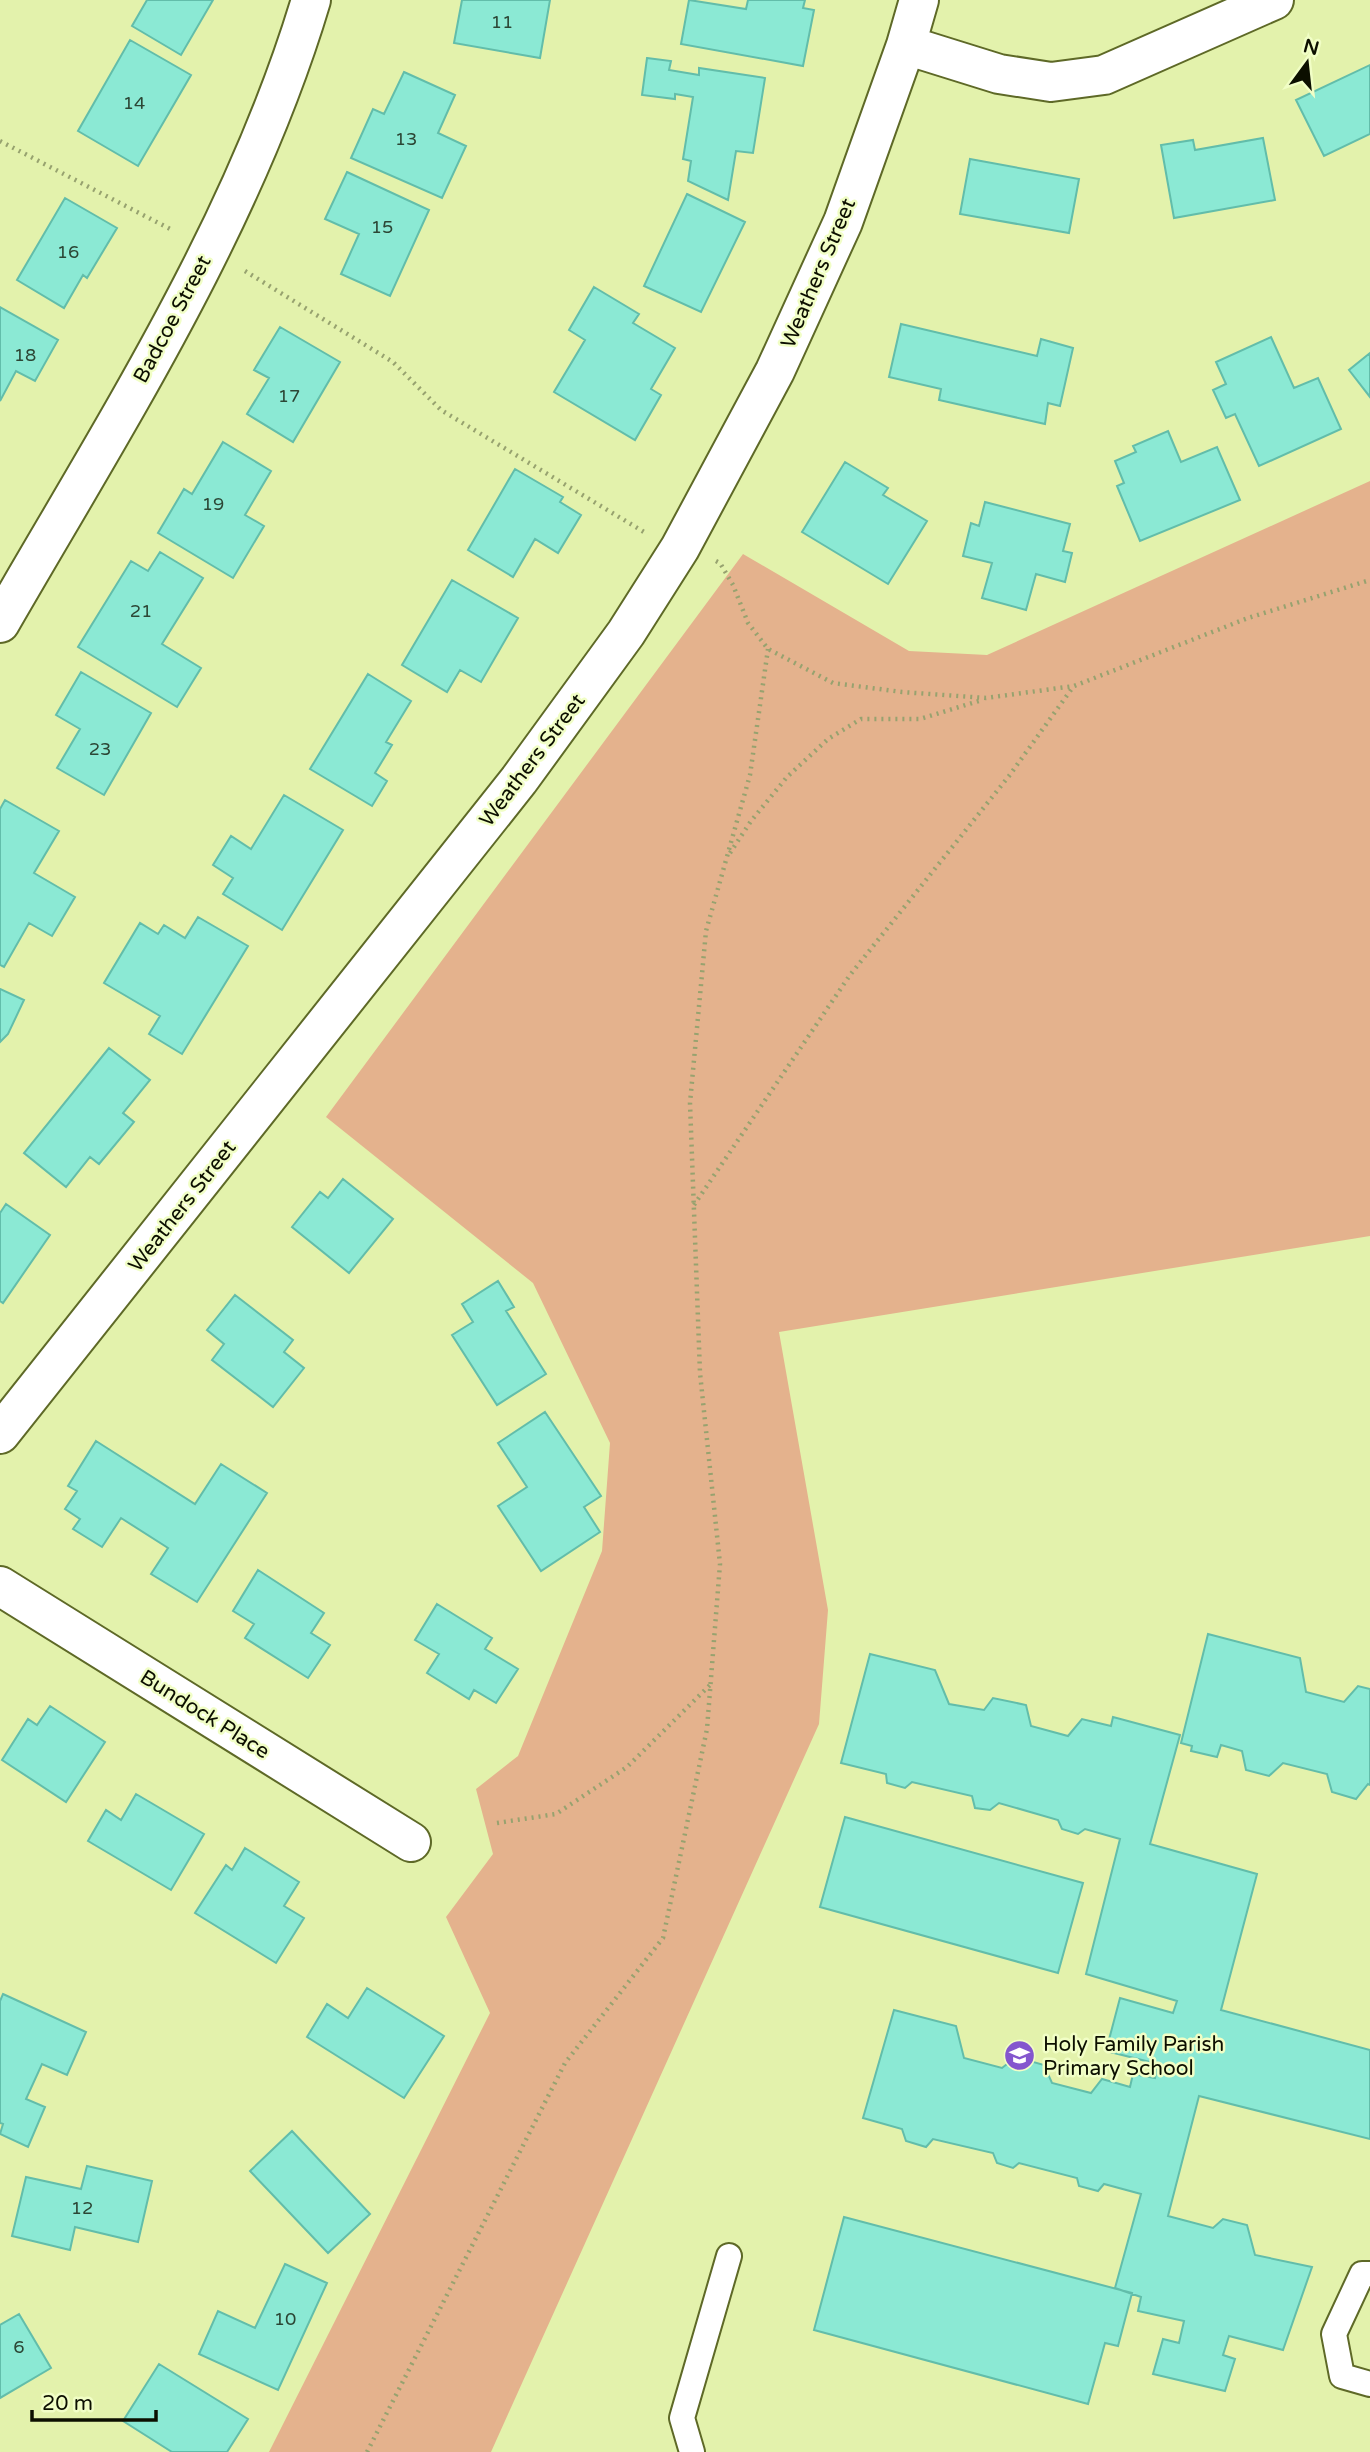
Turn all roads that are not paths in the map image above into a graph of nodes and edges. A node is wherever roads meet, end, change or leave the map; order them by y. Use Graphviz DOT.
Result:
graph roads {
  1 [pos="311,0"];
  2 [pos="919,0"];
  3 [pos="1274,0"];
  4 [pos="906,45"];
  5 [pos="0,623"];
  6 [pos="4,1423"];
  7 [pos="0,1586"];
  8 [pos="411,1842"];
  9 [pos="729,2256"];
  10 [pos="1370,2274"];
  11 [pos="1370,2384"];
  12 [pos="692,2452"];
  1 -- 5 [label="street, Badcoe Street"];
  2 -- 4 [label="street, Weathers Street"];
  3 -- 4 [label="street"];
  4 -- 6 [label="street, Weathers Street"];
  7 -- 8 [label="street, Bundock Place"];
  9 -- 12 [label="lane"];
  10 -- 11 [label="lane"];
}
